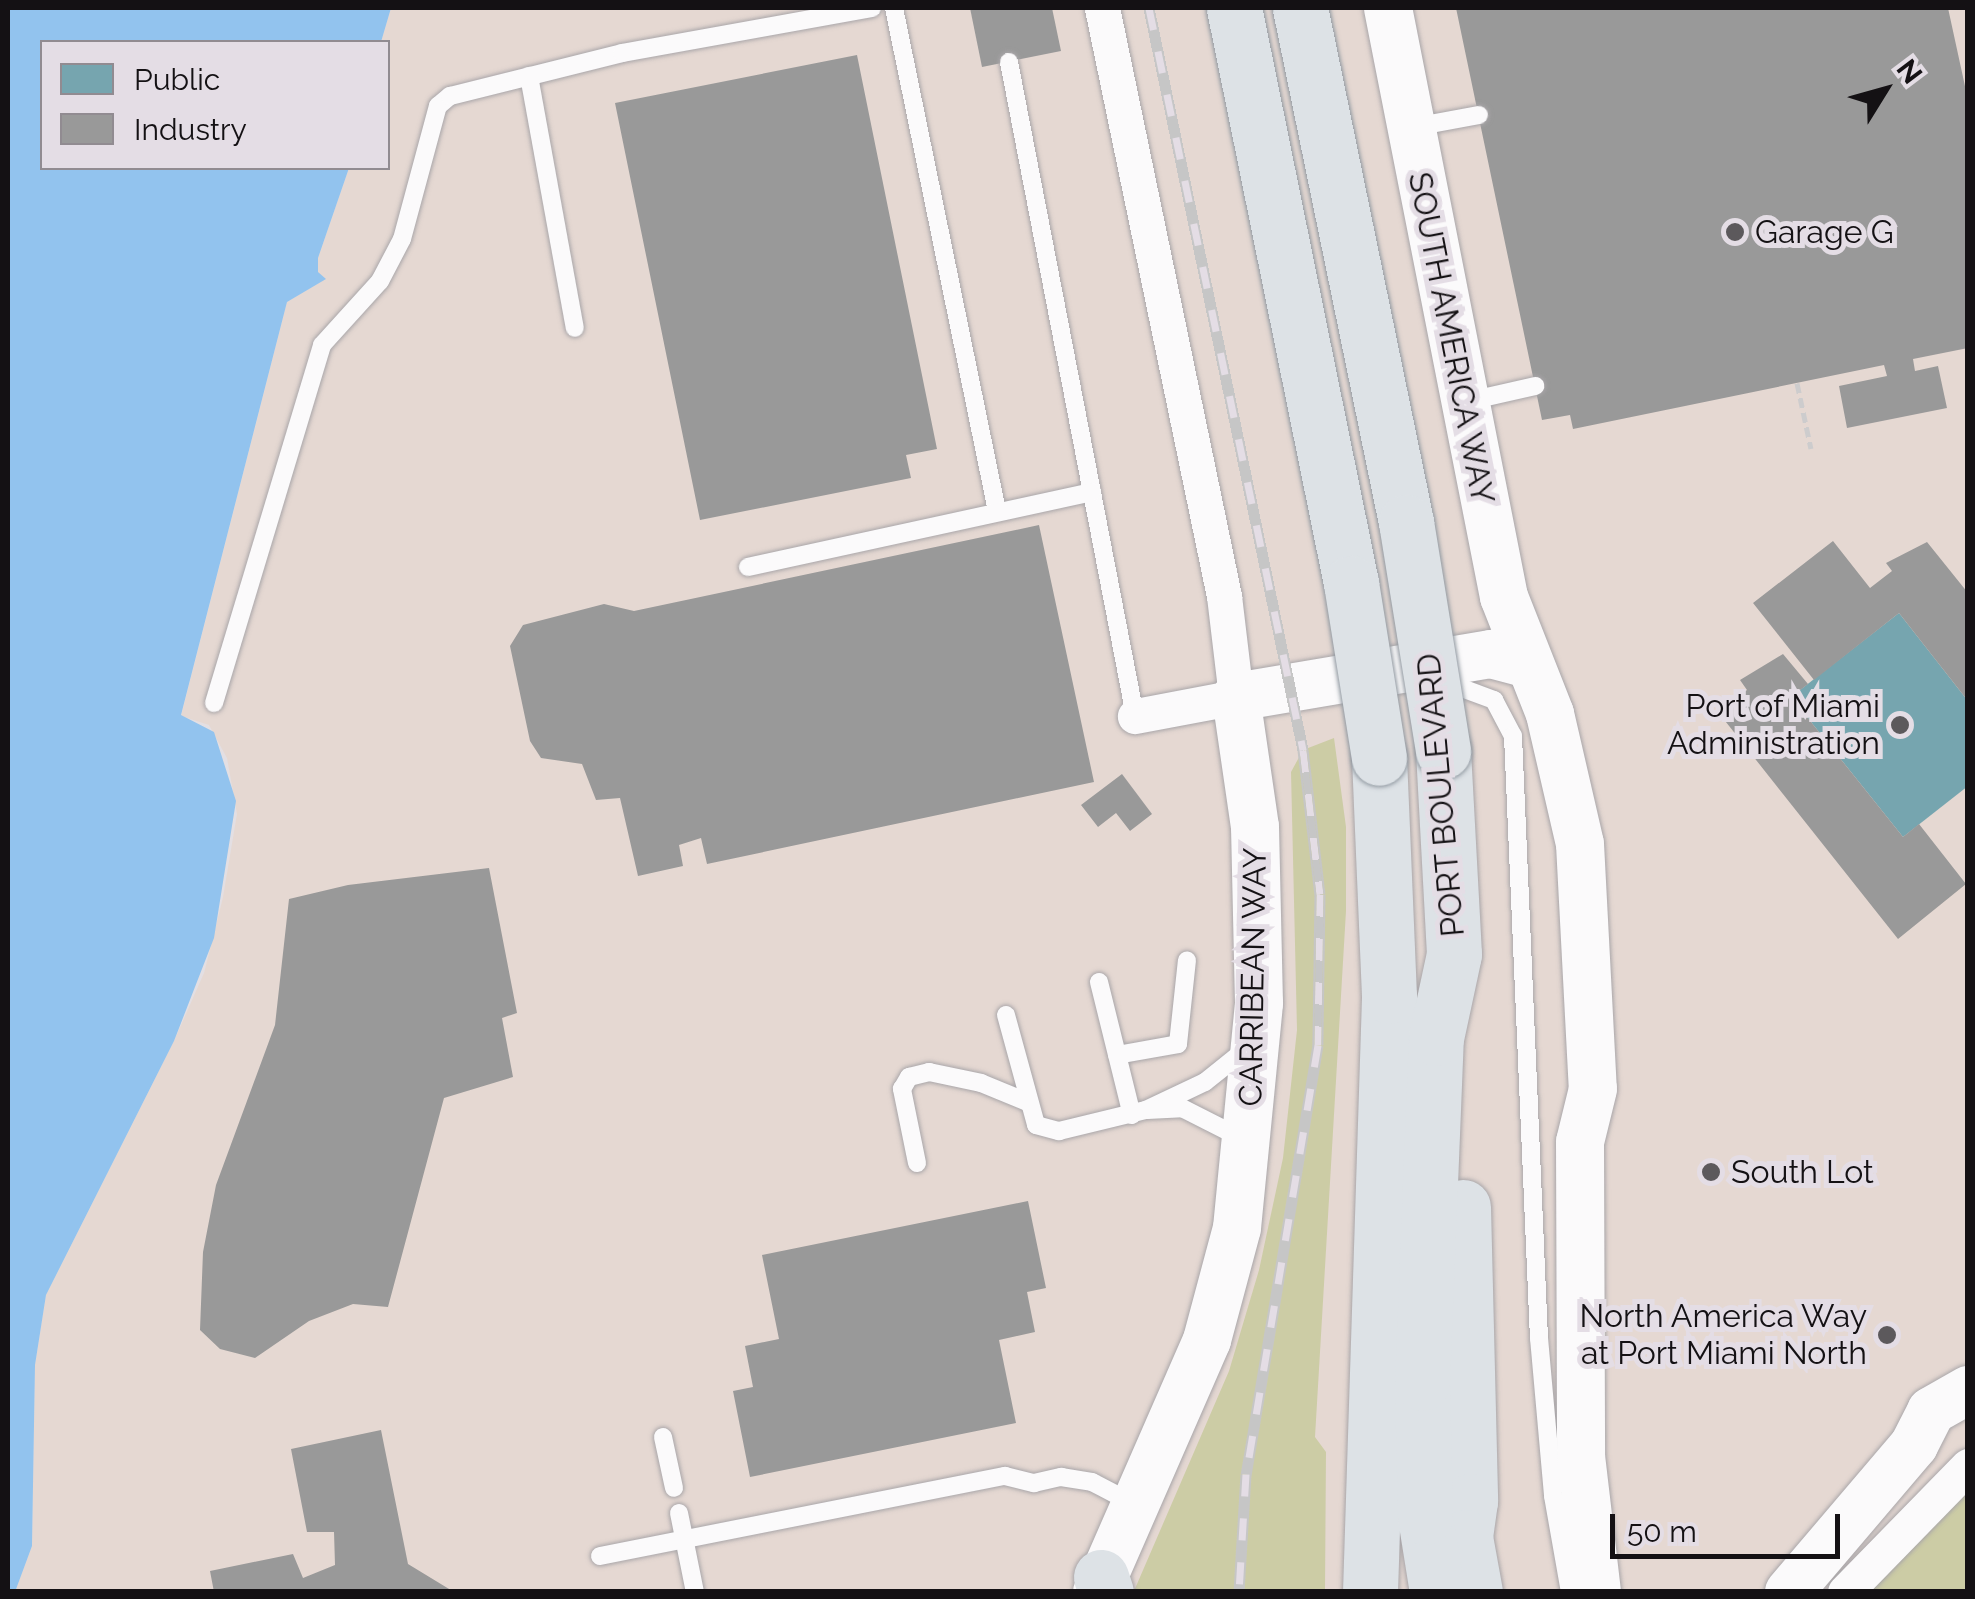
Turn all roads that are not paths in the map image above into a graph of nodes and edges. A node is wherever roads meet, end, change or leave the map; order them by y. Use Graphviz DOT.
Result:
graph roads {
  1 [pos="872,8"];
  2 [pos="894,8"];
  3 [pos="1102,8"];
  4 [pos="1234,8"];
  5 [pos="1300,8"];
  6 [pos="1388,8"];
  7 [pos="1010,62"];
  8 [pos="529,76"];
  9 [pos="1479,115"];
  10 [pos="1408,128"];
  11 [pos="575,328"];
  12 [pos="1535,386"];
  13 [pos="1463,402"];
  14 [pos="1092,492"];
  15 [pos="997,511"];
  16 [pos="748,567"];
  17 [pos="1528,664"];
  18 [pos="1407,668"];
  19 [pos="1236,697"];
  20 [pos="214,702"];
  21 [pos="1135,716"];
  22 [pos="1186,960"];
  23 [pos="1098,982"];
  24 [pos="1006,1015"];
  25 [pos="1257,1038"];
  26 [pos="1117,1055"];
  27 [pos="1027,1102"];
  28 [pos="1139,1113"];
  29 [pos="1249,1142"];
  30 [pos="917,1163"];
  31 [pos="1968,1390"];
  32 [pos="663,1437"];
  33 [pos="1968,1466"];
  34 [pos="674,1488"];
  35 [pos="1134,1504"];
  36 [pos="679,1514"];
  37 [pos="684,1539"];
  38 [pos="600,1556"];
  39 [pos="1366,1584"];
  40 [pos="1101,1587"];
  41 [pos="1468,1588"];
  42 [pos="695,1592"];
  43 [pos="1570,1592"];
  44 [pos="1597,1592"];
  45 [pos="1789,1592"];
  46 [pos="1845,1592"];
  1 -- 8 [label="lane"];
  2 -- 15 [label="lane"];
  3 -- 19 [label="street"];
  4 -- 39 [label="main road, PORT BOULEVARD, bridge"];
  5 -- 41 [label="main road, PORT BOULEVARD, bridge"];
  6 -- 10 [label="street, SOUTH AMERICA WAY"];
  7 -- 14 [label="lane"];
  8 -- 11 [label="lane"];
  8 -- 20 [label="lane"];
  9 -- 10 [label="lane"];
  10 -- 13 [label="street, SOUTH AMERICA WAY"];
  12 -- 13 [label="lane"];
  13 -- 17 [label="street, SOUTH AMERICA WAY"];
  14 -- 15 [label="lane"];
  14 -- 21 [label="lane"];
  15 -- 16 [label="lane"];
  17 -- 18 [label="street"];
  17 -- 44 [label="street, SOUTH AMERICA WAY"];
  18 -- 19 [label="street"];
  18 -- 43 [label="lane"];
  19 -- 21 [label="street"];
  19 -- 25 [label="street, CARRIBEAN WAY"];
  22 -- 26 [label="lane"];
  23 -- 26 [label="lane"];
  24 -- 27 [label="lane"];
  25 -- 28 [label="lane"];
  25 -- 29 [label="street, CARRIBEAN WAY"];
  26 -- 28 [label="lane"];
  27 -- 28 [label="lane"];
  27 -- 30 [label="lane"];
  28 -- 29 [label="lane"];
  29 -- 35 [label="street, CARRIBEAN WAY"];
  31 -- 45 [label="street"];
  32 -- 34 [label="lane"];
  33 -- 46 [label="street"];
  35 -- 37 [label="lane"];
  35 -- 40 [label="street, CARRIBEAN WAY"];
  36 -- 37 [label="lane"];
  37 -- 38 [label="lane"];
  37 -- 42 [label="lane"];
}
